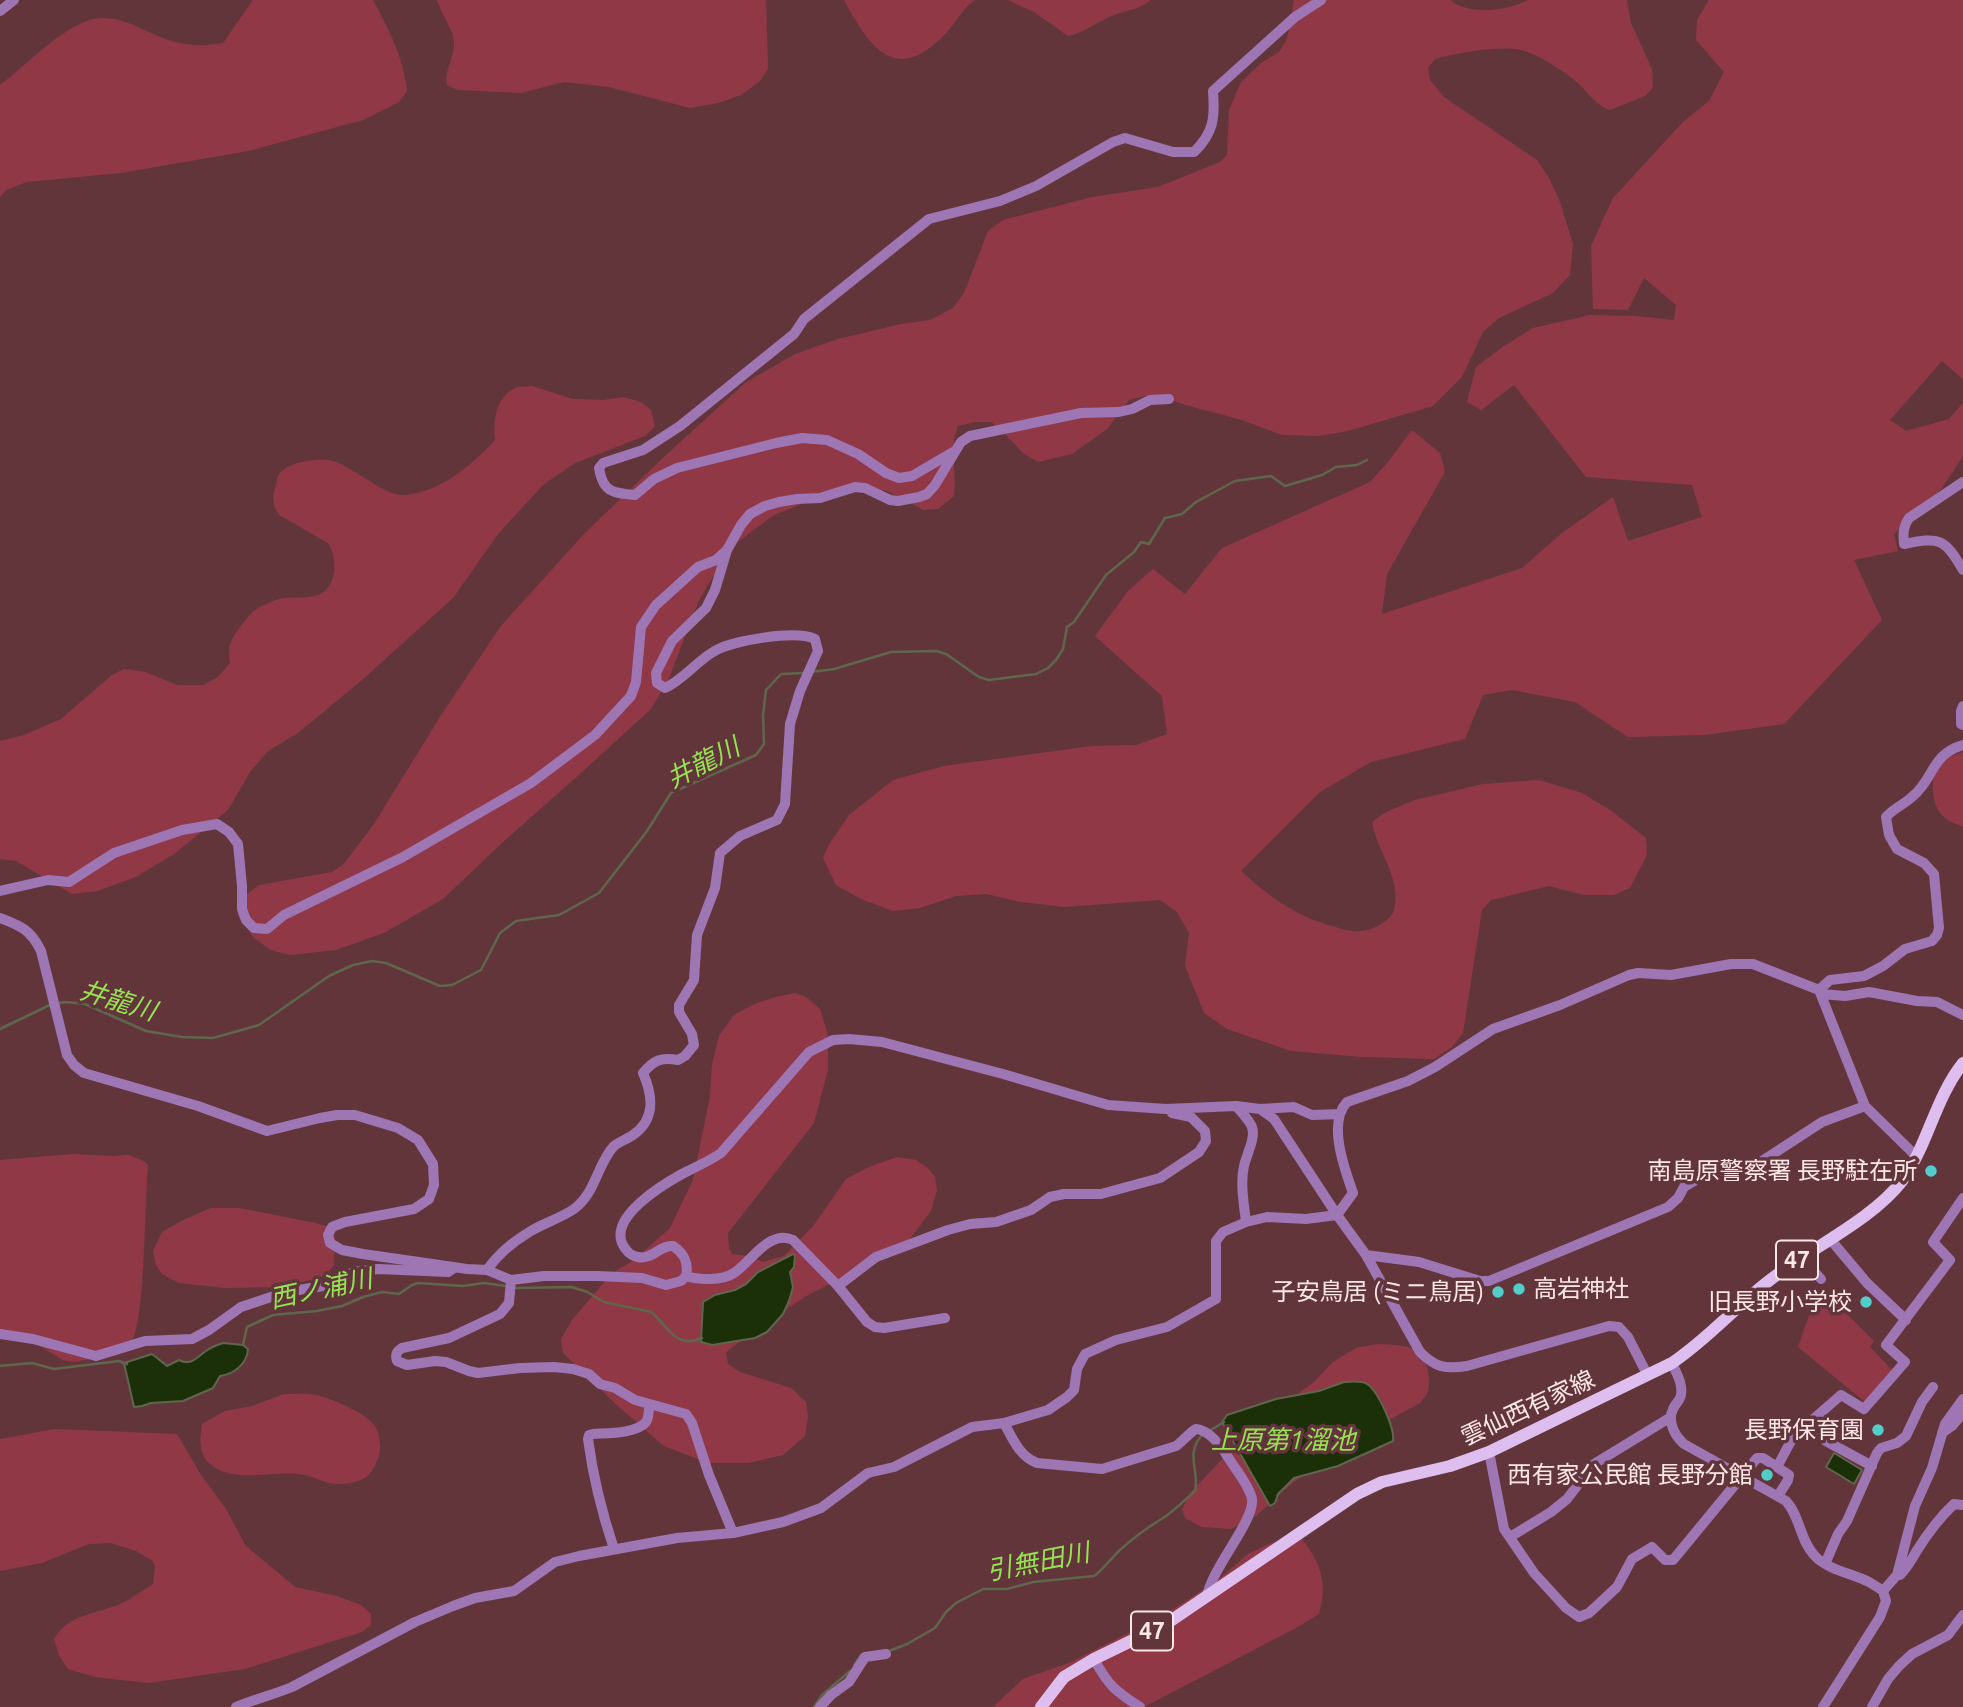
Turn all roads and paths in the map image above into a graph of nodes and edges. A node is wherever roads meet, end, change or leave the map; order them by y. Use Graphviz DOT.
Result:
graph roads {
  1 [pos="14,0"];
  2 [pos="1321,0"];
  3 [pos="0,11"];
  4 [pos="1169,399"];
  5 [pos="955,450"];
  6 [pos="1963,482"];
  7 [pos="727,550"];
  8 [pos="1963,570"];
  9 [pos="1963,706"];
  10 [pos="1963,725"];
  11 [pos="1963,745"];
  12 [pos="0,891"];
  13 [pos="0,918"];
  14 [pos="1821,992"];
  15 [pos="1963,1015"];
  16 [pos="1963,1063"];
  17 [pos="1236,1106"];
  18 [pos="1865,1106"];
  19 [pos="1166,1109"];
  20 [pos="1260,1109"];
  21 [pos="1340,1114"];
  22 [pos="1916,1156"];
  23 [pos="1963,1198"];
  24 [pos="1337,1215"];
  25 [pos="1246,1222"];
  26 [pos="1830,1238"];
  27 [pos="1366,1255"];
  28 [pos="1801,1257"];
  29 [pos="456,1266"];
  30 [pos="487,1270"];
  31 [pos="686,1276"];
  32 [pos="1821,1279"];
  33 [pos="512,1280"];
  34 [pos="838,1286"];
  35 [pos="945,1318"];
  36 [pos="1906,1320"];
  37 [pos="0,1334"];
  38 [pos="1672,1363"];
  39 [pos="1647,1374"];
  40 [pos="1933,1387"];
  41 [pos="1963,1399"];
  42 [pos="649,1405"];
  43 [pos="1963,1413"];
  44 [pos="1671,1418"];
  45 [pos="1810,1422"];
  46 [pos="1004,1423"];
  47 [pos="1942,1433"];
  48 [pos="1489,1452"];
  49 [pos="1872,1466"];
  50 [pos="1777,1467"];
  51 [pos="1743,1476"];
  52 [pos="1778,1496"];
  53 [pos="1963,1505"];
  54 [pos="733,1533"];
  55 [pos="1510,1537"];
  56 [pos="614,1549"];
  57 [pos="1825,1564"];
  58 [pos="1897,1575"];
  59 [pos="1884,1591"];
  60 [pos="1207,1597"];
  61 [pos="1963,1615"];
  62 [pos="886,1654"];
  63 [pos="1094,1659"];
  64 [pos="236,1707"];
  65 [pos="820,1707"];
  66 [pos="1041,1707"];
  67 [pos="1140,1707"];
  68 [pos="1823,1707"];
  69 [pos="1872,1707"];
  1 -- 3 [label="street"];
  2 -- 5 [label="street"];
  4 -- 5 [label="street"];
  5 -- 7 [label="street"];
  6 -- 8 [label="street"];
  7 -- 12 [label="street"];
  7 -- 30 [label="street"];
  9 -- 10 [label="street"];
  11 -- 14 [label="street"];
  13 -- 29 [label="street"];
  14 -- 15 [label="street"];
  14 -- 18 [label="street"];
  14 -- 21 [label="street"];
  16 -- 22 [label="main road, 雲仙西有家線 / 47"];
  17 -- 19 [label="street"];
  17 -- 20 [label="street"];
  17 -- 25 [label="street"];
  18 -- 22 [label="street"];
  18 -- 27 [label="street"];
  19 -- 31 [label="street"];
  19 -- 34 [label="street"];
  20 -- 21 [label="street"];
  20 -- 24 [label="street"];
  21 -- 24 [label="street"];
  22 -- 26 [label="main road, 雲仙西有家線 / 47"];
  23 -- 36 [label="street"];
  24 -- 25 [label="street"];
  24 -- 27 [label="street"];
  25 -- 46 [label="street"];
  26 -- 28 [label="main road, 雲仙西有家線 / 47"];
  26 -- 36 [label="street"];
  27 -- 39 [label="street"];
  28 -- 32 [label="street"];
  28 -- 38 [label="main road, 雲仙西有家線 / 47"];
  29 -- 30 [label="street"];
  29 -- 37 [label="street"];
  30 -- 33 [label="street"];
  31 -- 33 [label="street"];
  31 -- 34 [label="street"];
  33 -- 42 [label="street"];
  34 -- 35 [label="street"];
  36 -- 45 [label="street"];
  38 -- 39 [label="main road, 雲仙西有家線 / 47"];
  38 -- 44 [label="street"];
  39 -- 48 [label="main road, 雲仙西有家線 / 47"];
  40 -- 49 [label="street"];
  41 -- 47 [label="street"];
  42 -- 54 [label="street"];
  42 -- 56 [label="street"];
  43 -- 47 [label="street"];
  44 -- 51 [label="street"];
  44 -- 55 [label="street"];
  45 -- 49 [label="street"];
  45 -- 50 [label="street"];
  46 -- 54 [label="street"];
  46 -- 60 [label="street"];
  47 -- 58 [label="street"];
  48 -- 55 [label="street"];
  48 -- 60 [label="main road, 雲仙西有家線 / 47"];
  49 -- 57 [label="street"];
  50 -- 51 [label="street"];
  50 -- 52 [label="street"];
  51 -- 52 [label="street"];
  51 -- 55 [label="street"];
  52 -- 57 [label="street"];
  53 -- 58 [label="street"];
  54 -- 56 [label="street"];
  56 -- 64 [label="street"];
  57 -- 59 [label="street"];
  58 -- 59 [label="street"];
  59 -- 68 [label="street"];
  60 -- 63 [label="main road, 雲仙西有家線 / 47"];
  61 -- 69 [label="street"];
  62 -- 65 [label="street"];
  63 -- 66 [label="main road, 雲仙西有家線 / 47"];
  63 -- 67 [label="street"];
}
